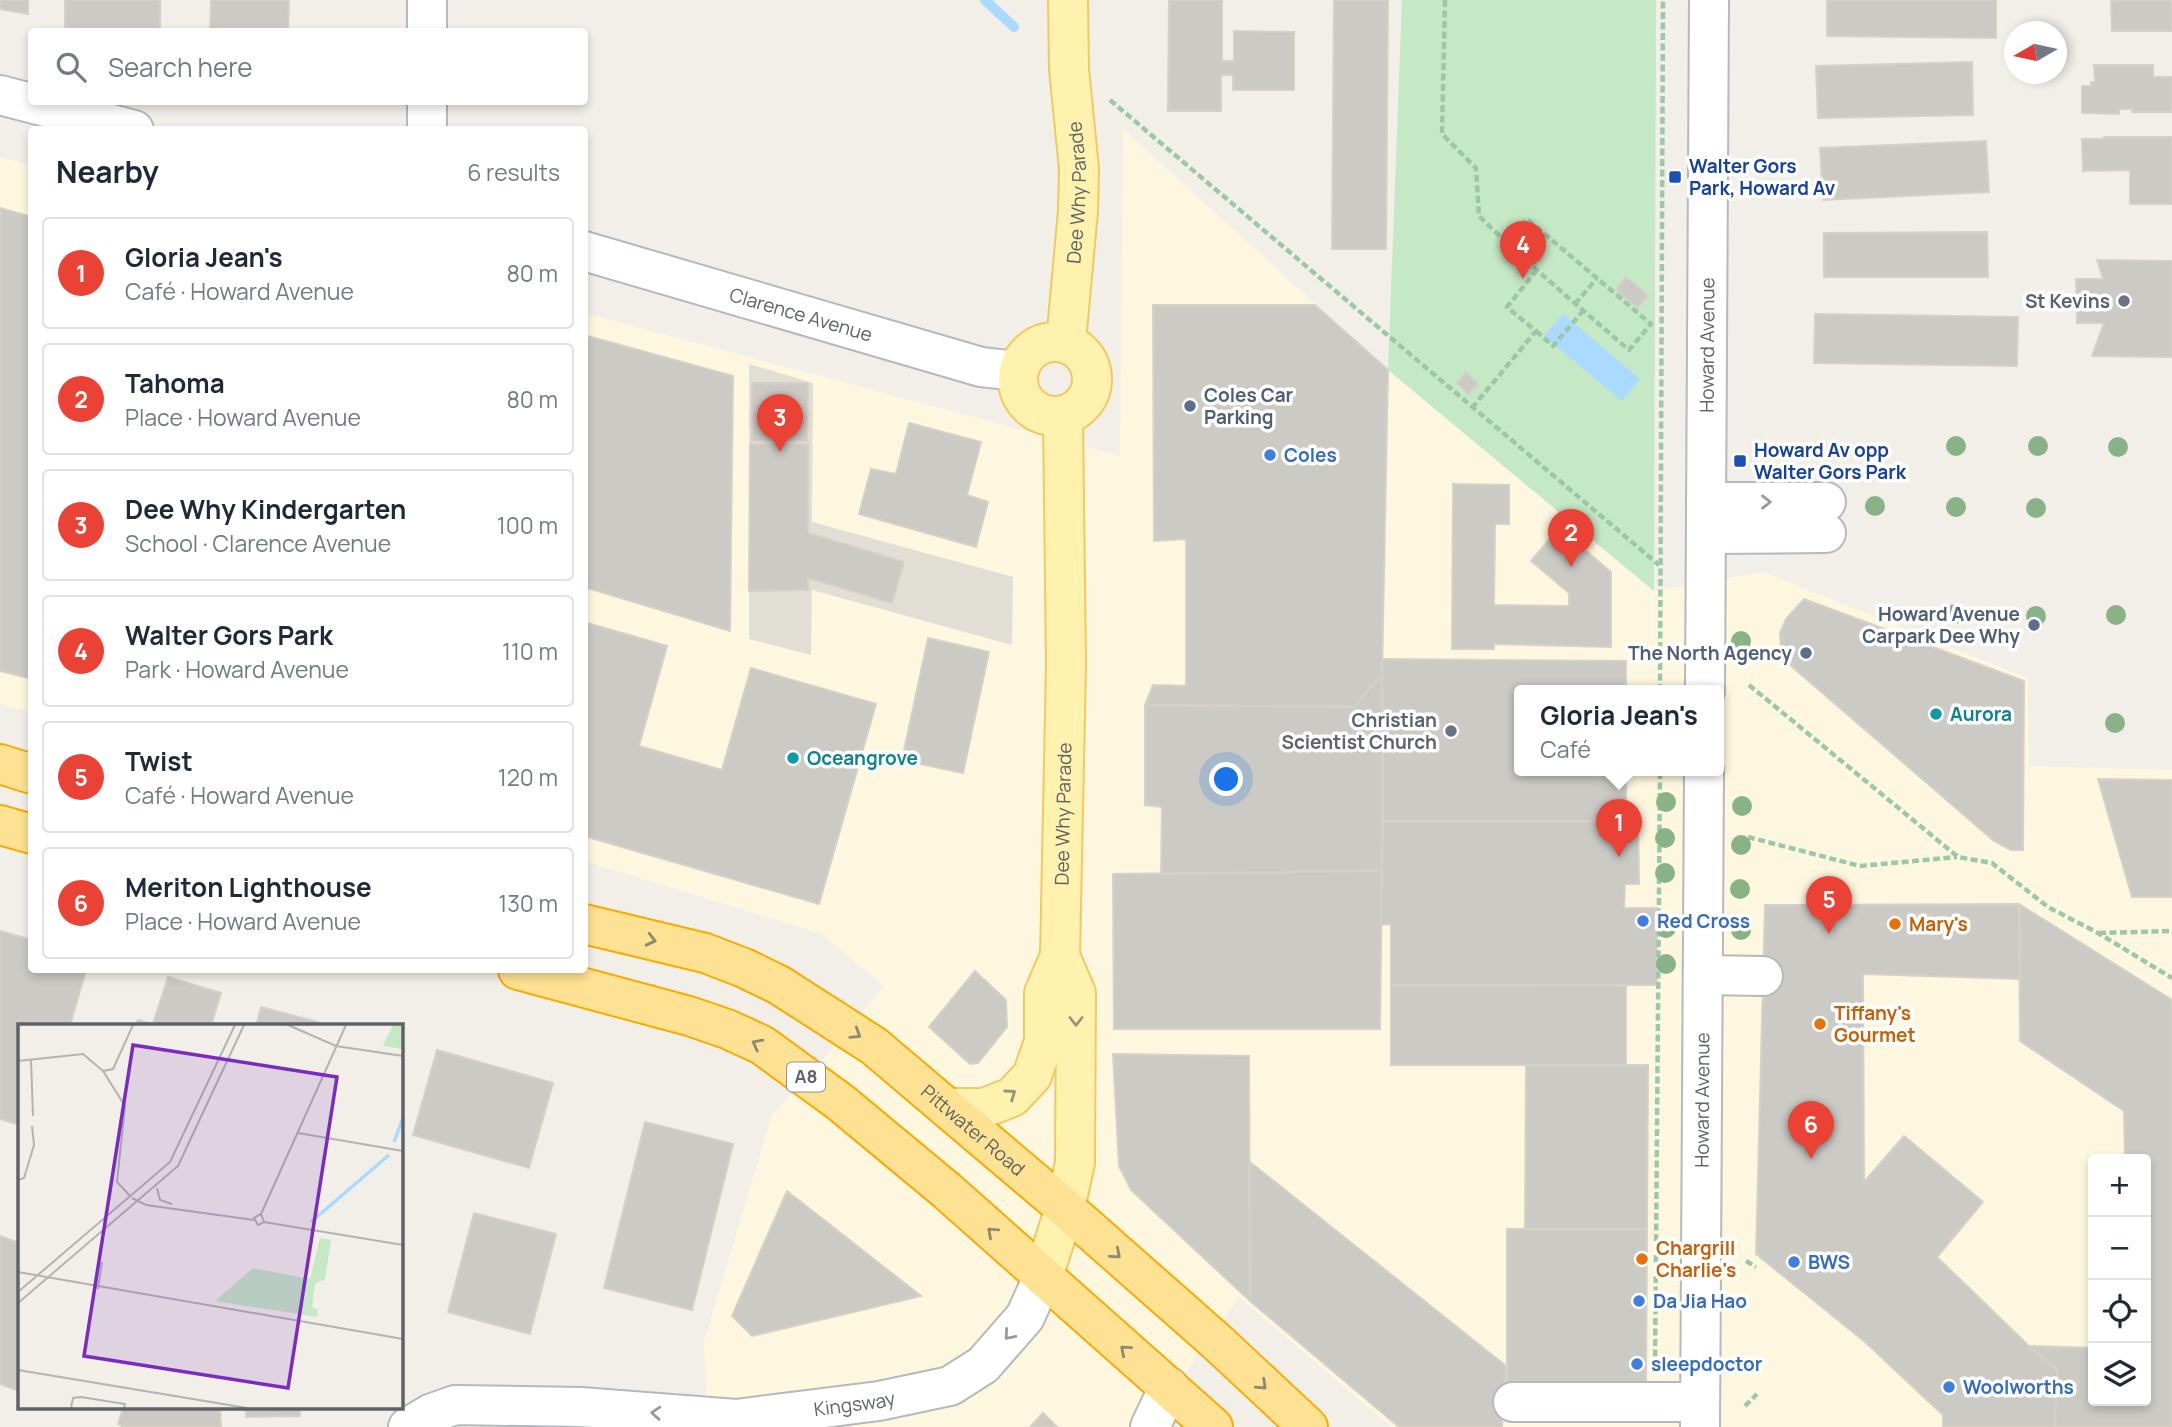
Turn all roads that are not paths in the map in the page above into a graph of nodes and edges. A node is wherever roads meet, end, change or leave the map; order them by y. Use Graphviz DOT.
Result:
graph roads {
  1 [pos="428,0"];
  2 [pos="1068,0"];
  3 [pos="1709,0"];
  4 [pos="427,28"];
  5 [pos="0,95"];
  6 [pos="28,102"];
  7 [pos="38,105"];
  8 [pos="427,105"];
  9 [pos="119,126"];
  10 [pos="427,126"];
  11 [pos="588,252"];
  12 [pos="1066,342"];
  13 [pos="1018,371"];
  14 [pos="1063,416"];
  15 [pos="1826,517"];
  16 [pos="1706,518"];
  17 [pos="1705,685"];
  18 [pos="0,764"];
  19 [pos="28,773"];
  20 [pos="1704,776"];
  21 [pos="0,825"];
  22 [pos="28,833"];
  23 [pos="588,925"];
  24 [pos="1060,956"];
  25 [pos="529,973"];
  26 [pos="1703,975"];
  27 [pos="1763,976"];
  28 [pos="947,1108"];
  29 [pos="1065,1208"];
  30 [pos="1043,1277"];
  31 [pos="1168,1387"];
  32 [pos="1513,1402"];
  33 [pos="1700,1414"];
  34 [pos="408,1427"];
  35 [pos="1150,1427"];
  36 [pos="1213,1427"];
  37 [pos="1308,1427"];
  1 -- 4 [label="street"];
  2 -- 12 [label="main road, Dee Why Parade"];
  3 -- 16 [label="street, Howard Avenue"];
  5 -- 6 [label="street"];
  7 -- 9 [label="street"];
  8 -- 10 [label="street"];
  11 -- 13 [label="street, Clarence Avenue"];
  12 -- 13 [label="main road"];
  12 -- 14 [label="main road"];
  13 -- 14 [label="main road"];
  14 -- 24 [label="main road, Dee Why Parade"];
  15 -- 16 [label="street"];
  16 -- 17 [label="street, Howard Avenue"];
  18 -- 19 [label="highway"];
  20 -- 26 [label="street, Howard Avenue"];
  21 -- 22 [label="highway"];
  23 -- 28 [label="highway, Pittwater Road, one-way"];
  28 -- 24 [label="main road, one-way"];
  24 -- 29 [label="main road, Dee Why Parade, one-way"];
  30 -- 25 [label="highway, A8, one-way"];
  26 -- 27 [label="street"];
  26 -- 33 [label="street, Howard Avenue"];
  28 -- 29 [label="highway, Pittwater Road"];
  29 -- 30 [label="main road, Dee Why Parade"];
  29 -- 37 [label="highway, Pittwater Road, one-way"];
  31 -- 30 [label="highway, A8, one-way"];
  30 -- 34 [label="street, Kingsway, one-way"];
  31 -- 35 [label="street"];
  31 -- 36 [label="highway, A8"];
  32 -- 33 [label="street"];
}
